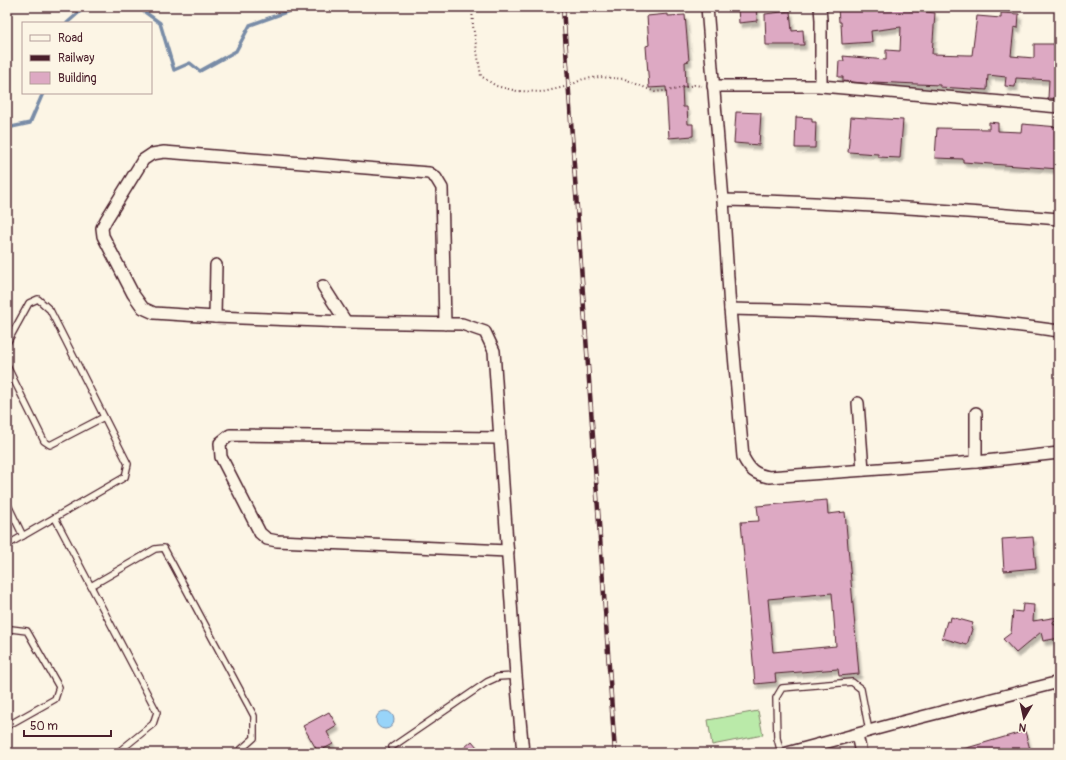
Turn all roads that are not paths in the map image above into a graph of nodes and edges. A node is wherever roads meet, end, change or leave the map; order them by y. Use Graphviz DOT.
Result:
graph roads {
  1 [pos="707,7"];
  2 [pos="820,7"];
  3 [pos="713,86"];
  4 [pos="821,86"];
  5 [pos="1059,107"];
  6 [pos="723,200"];
  7 [pos="1059,219"];
  8 [pos="216,265"];
  9 [pos="324,286"];
  10 [pos="730,310"];
  11 [pos="215,317"];
  12 [pos="346,322"];
  13 [pos="445,324"];
  14 [pos="1059,331"];
  15 [pos="7,343"];
  16 [pos="7,366"];
  17 [pos="858,403"];
  18 [pos="976,413"];
  19 [pos="104,417"];
  20 [pos="500,438"];
  21 [pos="1059,454"];
  22 [pos="976,462"];
  23 [pos="863,470"];
  24 [pos="7,504"];
  25 [pos="55,518"];
  26 [pos="23,536"];
  27 [pos="7,545"];
  28 [pos="508,551"];
  29 [pos="91,586"];
  30 [pos="7,632"];
  31 [pos="516,676"];
  32 [pos="1059,682"];
  33 [pos="7,726"];
  34 [pos="869,731"];
  35 [pos="857,735"];
  36 [pos="392,747"];
  37 [pos="7,749"];
  38 [pos="11,753"];
  39 [pos="117,753"];
  40 [pos="236,753"];
  41 [pos="523,753"];
  42 [pos="781,753"];
  43 [pos="788,753"];
  44 [pos="861,753"];
  1 -- 3 [label="street"];
  2 -- 4 [label="street"];
  3 -- 4 [label="street"];
  3 -- 6 [label="street"];
  4 -- 5 [label="street"];
  6 -- 7 [label="street"];
  6 -- 10 [label="street"];
  8 -- 11 [label="street"];
  9 -- 12 [label="street"];
  10 -- 14 [label="street"];
  10 -- 23 [label="street"];
  11 -- 12 [label="street"];
  11 -- 13 [label="street"];
  12 -- 13 [label="street"];
  13 -- 20 [label="street"];
  15 -- 19 [label="lane"];
  16 -- 19 [label="lane"];
  17 -- 23 [label="street"];
  18 -- 22 [label="street"];
  19 -- 25 [label="lane"];
  20 -- 28 [label="street"];
  20 -- 28 [label="street"];
  21 -- 22 [label="street"];
  22 -- 23 [label="street"];
  24 -- 26 [label="lane"];
  25 -- 26 [label="lane"];
  25 -- 29 [label="lane"];
  26 -- 27 [label="lane"];
  28 -- 31 [label="street"];
  29 -- 39 [label="lane"];
  29 -- 40 [label="lane"];
  30 -- 33 [label="lane"];
  31 -- 36 [label="lane"];
  31 -- 41 [label="street"];
  32 -- 34 [label="street"];
  34 -- 35 [label="street"];
  34 -- 42 [label="lane"];
  35 -- 43 [label="street"];
  35 -- 44 [label="street"];
  37 -- 38 [label="lane"];
}
